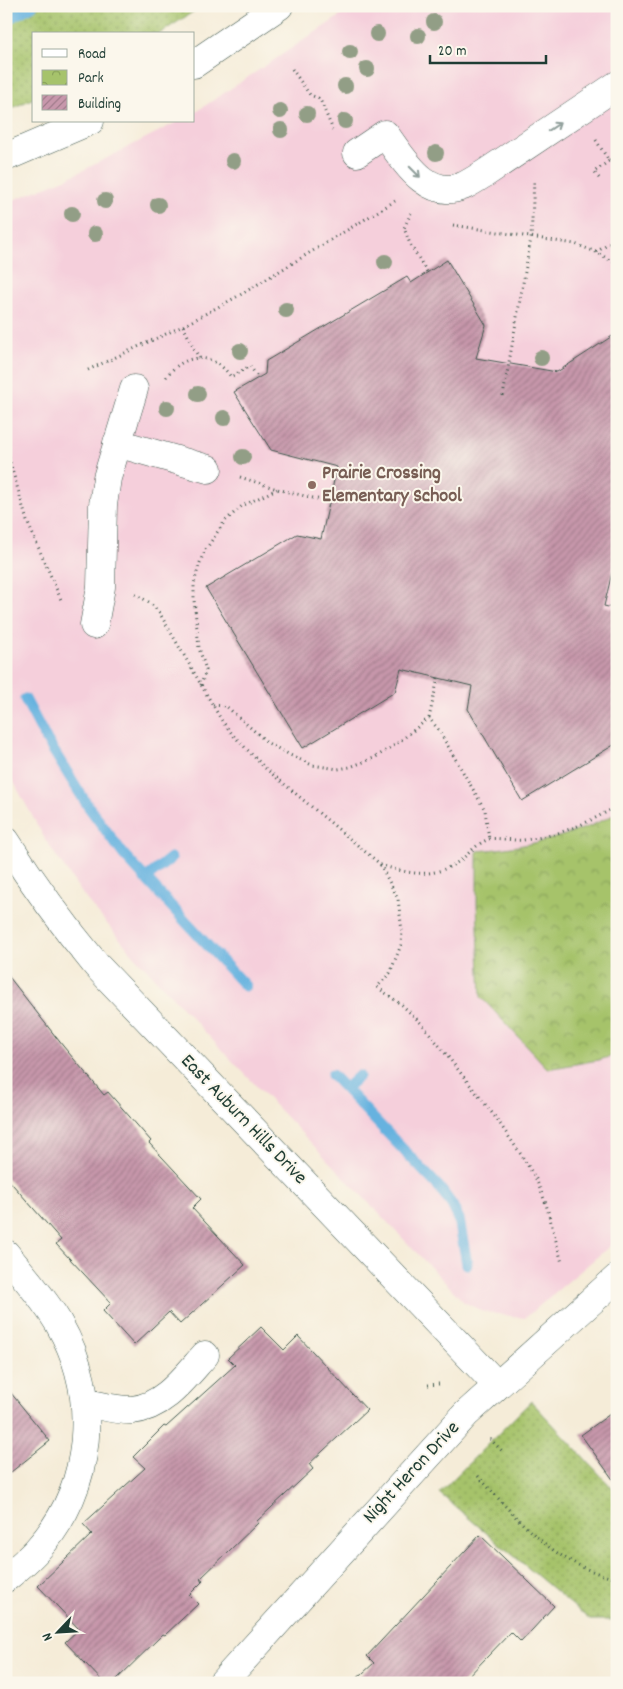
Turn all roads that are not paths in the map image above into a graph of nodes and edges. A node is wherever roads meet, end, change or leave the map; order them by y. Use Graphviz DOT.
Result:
graph roads {
  1 [pos="279,6"];
  2 [pos="195,63"];
  3 [pos="617,85"];
  4 [pos="88,122"];
  5 [pos="357,153"];
  6 [pos="6,157"];
  7 [pos="134,388"];
  8 [pos="117,443"];
  9 [pos="208,469"];
  10 [pos="94,625"];
  11 [pos="6,841"];
  12 [pos="6,1254"];
  13 [pos="617,1278"];
  14 [pos="205,1355"];
  15 [pos="497,1385"];
  16 [pos="86,1403"];
  17 [pos="6,1578"];
  18 [pos="222,1683"];
  1 -- 2 [label="street"];
  5 -- 3 [label="street, one-way"];
  4 -- 6 [label="street"];
  7 -- 8 [label="street"];
  8 -- 9 [label="street"];
  8 -- 10 [label="street"];
  11 -- 15 [label="street, East Auburn Hills Drive"];
  12 -- 16 [label="street"];
  13 -- 15 [label="street, Night Heron Drive"];
  14 -- 16 [label="street"];
  15 -- 18 [label="street, Night Heron Drive"];
  16 -- 17 [label="street"];
}
